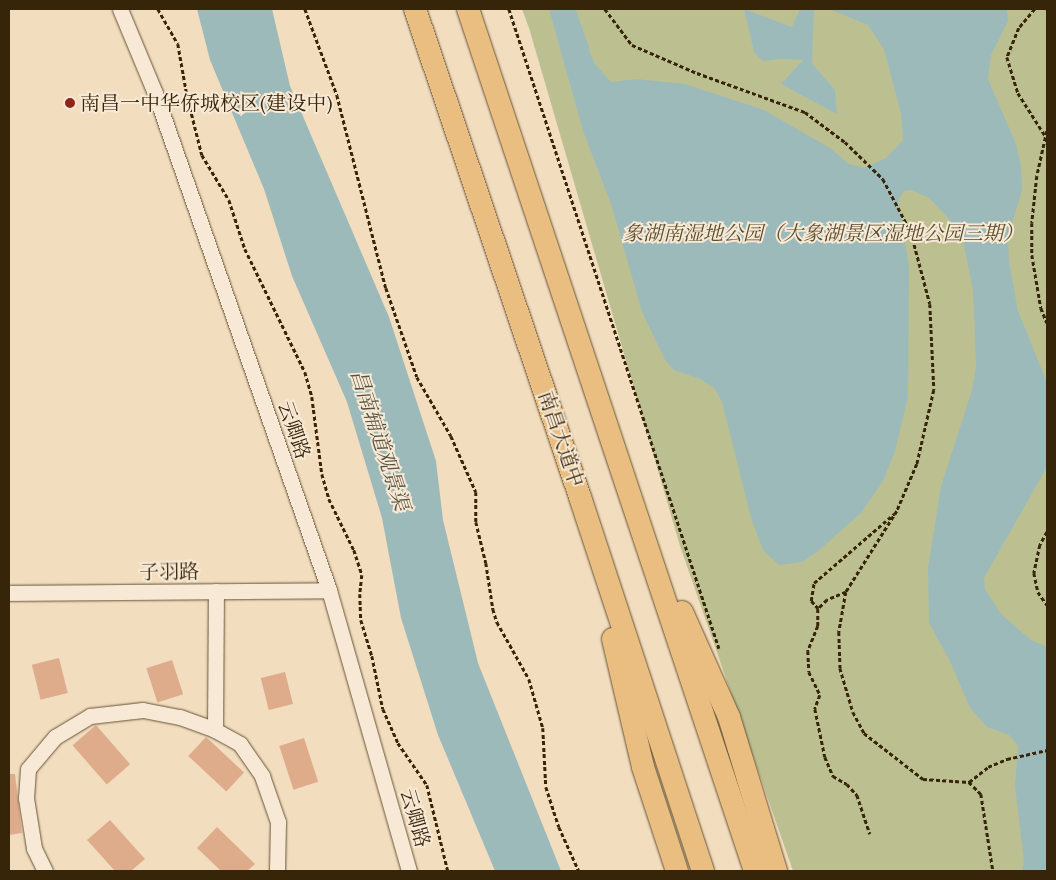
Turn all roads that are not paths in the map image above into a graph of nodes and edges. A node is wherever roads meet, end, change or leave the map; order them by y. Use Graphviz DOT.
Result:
graph roads {
  1 [pos="120,9"];
  2 [pos="415,9"];
  3 [pos="468,9"];
  4 [pos="629,493"];
  5 [pos="580,497"];
  6 [pos="329,590"];
  7 [pos="216,591"];
  8 [pos="9,593"];
  9 [pos="215,730"];
  10 [pos="45,871"];
  11 [pos="276,871"];
  12 [pos="409,871"];
  13 [pos="677,871"];
  14 [pos="703,871"];
  15 [pos="755,871"];
  16 [pos="776,871"];
  1 -- 6 [label="street, 云卿路"];
  2 -- 5 [label="highway, 南昌大道中"];
  3 -- 4 [label="highway"];
  4 -- 15 [label="highway"];
  4 -- 16 [label="highway"];
  5 -- 13 [label="highway"];
  5 -- 14 [label="highway, 南昌大道中"];
  6 -- 7 [label="street, 子羽路"];
  6 -- 12 [label="street, 云卿路"];
  7 -- 8 [label="street, 子羽路"];
  7 -- 9 [label="street"];
  9 -- 10 [label="street"];
  9 -- 11 [label="street"];
}
